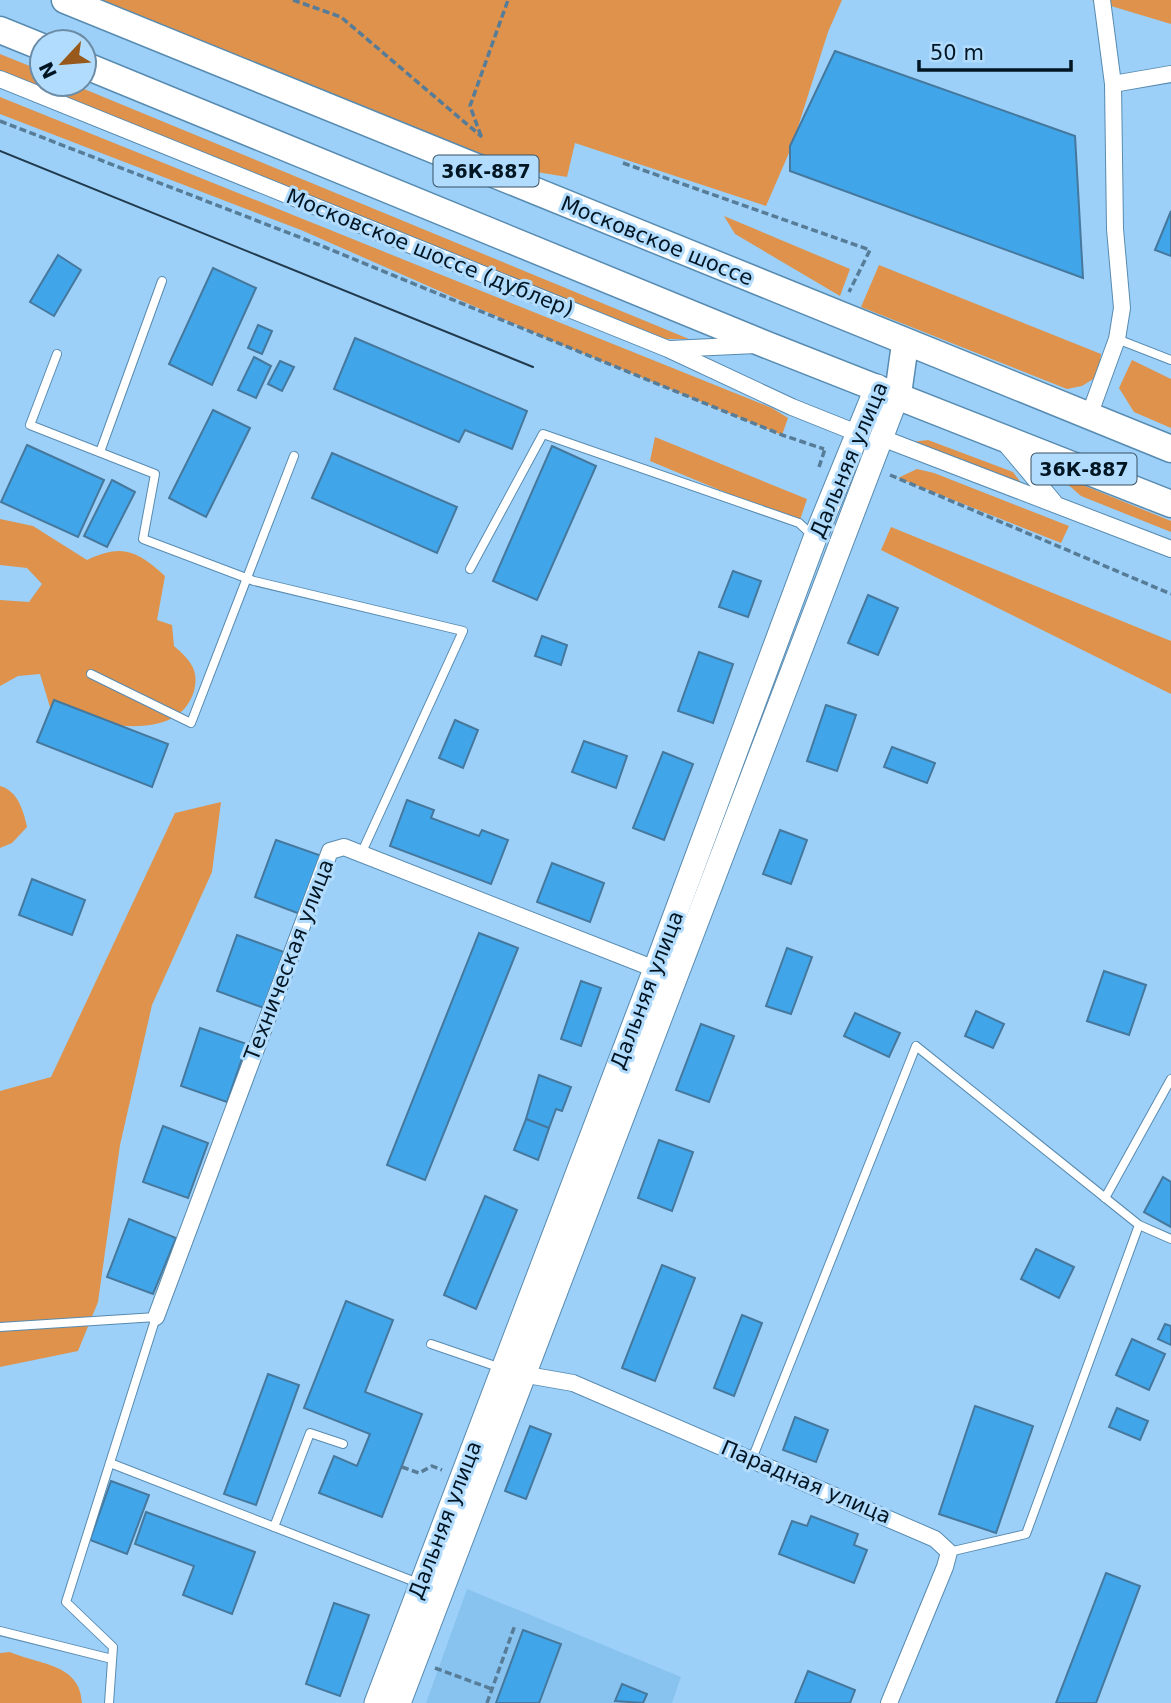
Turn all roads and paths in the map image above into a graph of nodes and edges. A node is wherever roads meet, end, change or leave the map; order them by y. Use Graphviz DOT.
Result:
graph roads {
  1 [pos="65,0"];
  2 [pos="292,0"];
  3 [pos="508,0"];
  4 [pos="1102,0"];
  5 [pos="0,30"];
  6 [pos="28,41"];
  7 [pos="98,71"];
  8 [pos="1171,74"];
  9 [pos="0,79"];
  10 [pos="1113,84"];
  11 [pos="0,121"];
  12 [pos="623,163"];
  13 [pos="162,281"];
  14 [pos="849,292"];
  15 [pos="1117,339"];
  16 [pos="905,344"];
  17 [pos="767,345"];
  18 [pos="668,349"];
  19 [pos="57,355"];
  20 [pos="1171,360"];
  21 [pos="888,390"];
  22 [pos="1089,416"];
  23 [pos="858,433"];
  24 [pos="997,434"];
  25 [pos="882,438"];
  26 [pos="1171,449"];
  27 [pos="100,452"];
  28 [pos="294,456"];
  29 [pos="849,457"];
  30 [pos="871,466"];
  31 [pos="1055,502"];
  32 [pos="1171,504"];
  33 [pos="815,538"];
  34 [pos="1171,550"];
  35 [pos="470,569"];
  36 [pos="247,579"];
  37 [pos="1171,594"];
  38 [pos="90,674"];
  39 [pos="361,854"];
  40 [pos="655,969"];
  41 [pos="1171,1079"];
  42 [pos="1105,1198"];
  43 [pos="1139,1225"];
  44 [pos="1171,1239"];
  45 [pos="156,1317"];
  46 [pos="0,1327"];
  47 [pos="431,1344"];
  48 [pos="513,1372"];
  49 [pos="343,1444"];
  50 [pos="752,1459"];
  51 [pos="110,1463"];
  52 [pos="402,1467"];
  53 [pos="448,1473"];
  54 [pos="274,1527"];
  55 [pos="949,1552"];
  56 [pos="421,1584"];
  57 [pos="515,1625"];
  58 [pos="0,1631"];
  59 [pos="112,1659"];
  60 [pos="427,1665"];
  61 [pos="492,1689"];
  62 [pos="109,1703"];
  63 [pos="376,1703"];
  64 [pos="399,1703"];
  65 [pos="487,1703"];
  66 [pos="889,1703"];
  1 -- 16 [label="main road, Московское шоссе / 36К-887"];
  2 -- 3 [label="path"];
  4 -- 10 [label="street"];
  5 -- 6 [label="main road"];
  7 -- 17 [label="main road, 36К-887"];
  8 -- 10 [label="street"];
  9 -- 18 [label="street, Московское шоссе (дублер)"];
  10 -- 15 [label="street"];
  11 -- 29 [label="path"];
  12 -- 14 [label="path"];
  13 -- 27 [label="lane"];
  15 -- 20 [label="lane"];
  15 -- 22 [label="street"];
  16 -- 21 [label="main road, Дальняя улица"];
  16 -- 22 [label="main road, Московское шоссе / 36К-887"];
  17 -- 18 [label="street"];
  17 -- 21 [label="main road, 36К-887"];
  18 -- 23 [label="street, Московское шоссе (дублер)"];
  19 -- 27 [label="lane"];
  21 -- 23 [label="main road, Дальняя улица"];
  21 -- 24 [label="main road, 36К-887"];
  21 -- 25 [label="main road, Дальняя улица"];
  22 -- 26 [label="main road, Московское шоссе / 36К-887"];
  23 -- 29 [label="main road, Дальняя улица"];
  24 -- 31 [label="street"];
  24 -- 32 [label="main road, 36К-887"];
  25 -- 30 [label="main road, Дальняя улица"];
  25 -- 31 [label="street"];
  27 -- 36 [label="lane"];
  28 -- 36 [label="lane"];
  29 -- 33 [label="main road, Дальняя улица"];
  30 -- 37 [label="path"];
  30 -- 48 [label="main road, Дальняя улица"];
  31 -- 34 [label="street"];
  33 -- 35 [label="lane"];
  33 -- 40 [label="main road, Дальняя улица"];
  36 -- 38 [label="lane"];
  36 -- 39 [label="lane"];
  39 -- 40 [label="street, Техническая улица"];
  39 -- 45 [label="street, Техническая улица"];
  40 -- 48 [label="main road, Дальняя улица"];
  41 -- 42 [label="lane"];
  42 -- 43 [label="lane"];
  42 -- 50 [label="lane"];
  43 -- 44 [label="lane"];
  43 -- 55 [label="lane"];
  45 -- 46 [label="lane"];
  45 -- 51 [label="lane"];
  47 -- 48 [label="lane"];
  48 -- 50 [label="street, Парадная улица"];
  48 -- 56 [label="main road, Дальняя улица"];
  48 -- 64 [label="main road, Дальняя улица"];
  49 -- 54 [label="lane"];
  50 -- 55 [label="street, Парадная улица"];
  51 -- 54 [label="lane"];
  51 -- 59 [label="lane"];
  52 -- 53 [label="path"];
  54 -- 56 [label="lane"];
  55 -- 66 [label="street"];
  56 -- 63 [label="main road, Дальняя улица"];
  57 -- 61 [label="path"];
  58 -- 59 [label="lane"];
  59 -- 62 [label="lane"];
  60 -- 61 [label="path"];
  61 -- 65 [label="path"];
}
